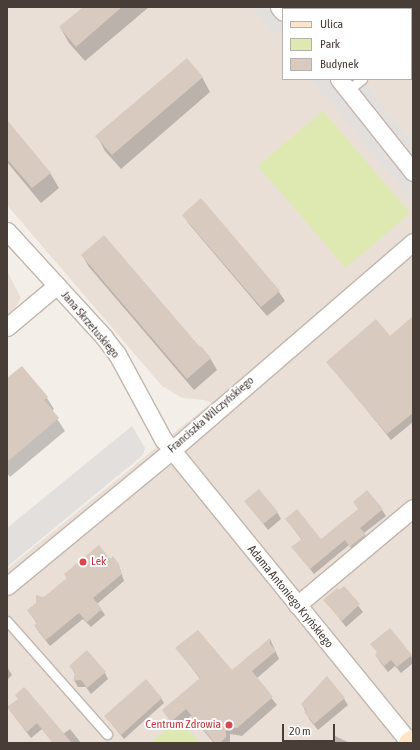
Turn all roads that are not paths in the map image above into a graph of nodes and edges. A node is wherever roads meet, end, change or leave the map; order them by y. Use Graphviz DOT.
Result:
graph roads {
  1 [pos="359,80"];
  2 [pos="343,85"];
  3 [pos="413,172"];
  4 [pos="7,231"];
  5 [pos="413,242"];
  6 [pos="56,285"];
  7 [pos="7,327"];
  8 [pos="172,450"];
  9 [pos="413,508"];
  10 [pos="7,586"];
  11 [pos="297,605"];
  12 [pos="7,621"];
  13 [pos="106,734"];
  14 [pos="413,741"];
  15 [pos="410,743"];
  1 -- 2 [label="lane"];
  2 -- 3 [label="street"];
  4 -- 6 [label="street, Jana Skrzetuskiego"];
  5 -- 8 [label="street, Franciszka Wilczyńskiego"];
  6 -- 7 [label="street"];
  6 -- 8 [label="street, Jana Skrzetuskiego"];
  8 -- 10 [label="street, Franciszka Wilczyńskiego"];
  8 -- 11 [label="street, Adama Antoniego Kryńskiego"];
  9 -- 11 [label="street"];
  11 -- 15 [label="street, Adama Antoniego Kryńskiego"];
  12 -- 13 [label="lane"];
  14 -- 15 [label="street"];
}
